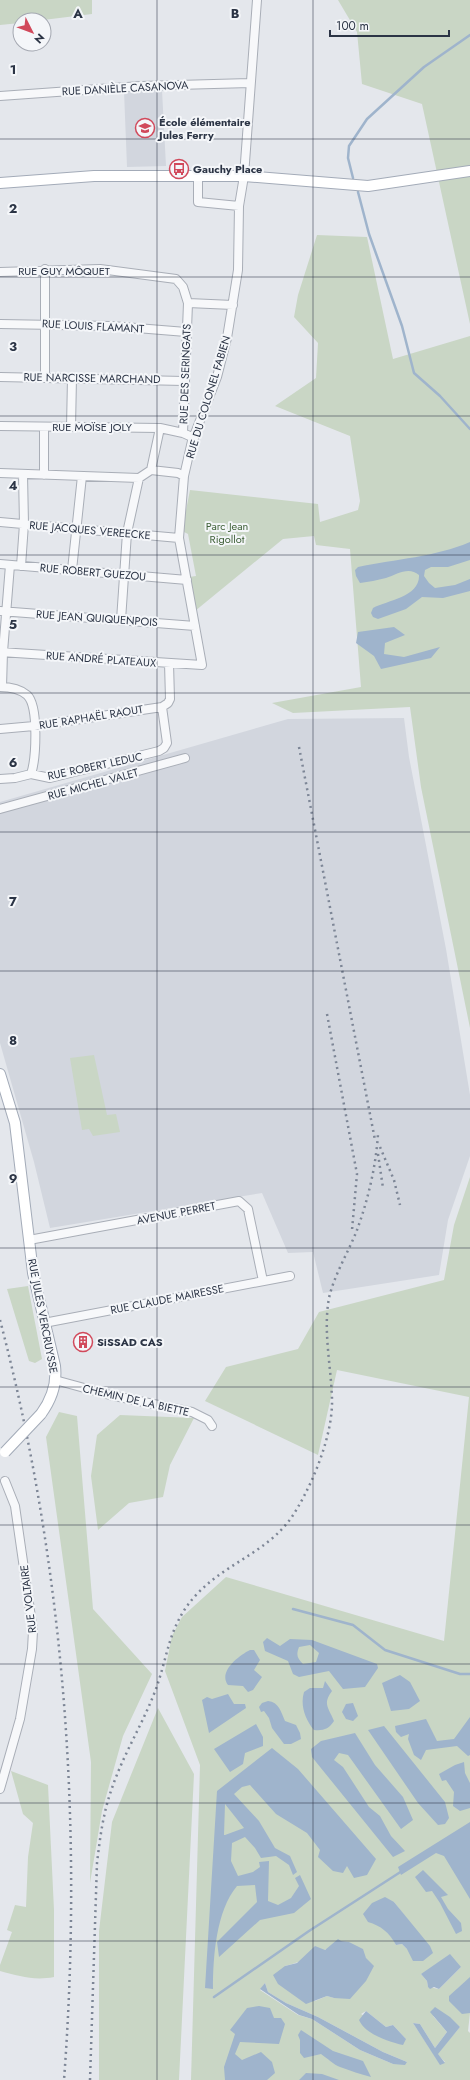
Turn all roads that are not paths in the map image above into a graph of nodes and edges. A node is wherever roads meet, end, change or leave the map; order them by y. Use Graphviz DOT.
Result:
graph roads {
  1 [pos="257,0"];
  2 [pos="250,84"];
  3 [pos="0,96"];
  4 [pos="470,171"];
  5 [pos="198,176"];
  6 [pos="244,176"];
  7 [pos="0,183"];
  8 [pos="239,206"];
  9 [pos="45,269"];
  10 [pos="0,272"];
  11 [pos="188,303"];
  12 [pos="233,305"];
  13 [pos="0,324"];
  14 [pos="45,324"];
  15 [pos="186,332"];
  16 [pos="0,377"];
  17 [pos="45,377"];
  18 [pos="72,378"];
  19 [pos="184,380"];
  20 [pos="0,426"];
  21 [pos="44,427"];
  22 [pos="71,427"];
  23 [pos="160,428"];
  24 [pos="183,433"];
  25 [pos="194,438"];
  26 [pos="151,470"];
  27 [pos="0,474"];
  28 [pos="23,474"];
  29 [pos="44,475"];
  30 [pos="82,476"];
  31 [pos="184,476"];
  32 [pos="139,478"];
  33 [pos="0,522"];
  34 [pos="24,524"];
  35 [pos="76,529"];
  36 [pos="128,533"];
  37 [pos="179,538"];
  38 [pos="0,564"];
  39 [pos="10,565"];
  40 [pos="20,566"];
  41 [pos="72,570"];
  42 [pos="124,575"];
  43 [pos="187,580"];
  44 [pos="3,611"];
  45 [pos="121,620"];
  46 [pos="195,626"];
  47 [pos="1,652"];
  48 [pos="168,663"];
  49 [pos="202,666"];
  50 [pos="1,687"];
  51 [pos="162,707"];
  52 [pos="34,726"];
  53 [pos="0,729"];
  54 [pos="185,758"];
  55 [pos="31,774"];
  56 [pos="0,779"];
  57 [pos="0,809"];
  58 [pos="0,1074"];
  59 [pos="29,1240"];
  60 [pos="290,1276"];
  61 [pos="263,1281"];
  62 [pos="44,1323"];
  63 [pos="56,1380"];
  64 [pos="212,1426"];
  65 [pos="3,1455"];
  66 [pos="4,1481"];
  67 [pos="0,1789"];
  1 -- 2 [label="street, RUE DU COLONEL FABIEN"];
  2 -- 3 [label="street, RUE DANIÈLE CASANOVA"];
  2 -- 6 [label="street, RUE DU COLONEL FABIEN"];
  4 -- 6 [label="main road"];
  5 -- 6 [label="main road"];
  5 -- 7 [label="main road"];
  5 -- 8 [label="street"];
  6 -- 8 [label="street, RUE DU COLONEL FABIEN"];
  8 -- 12 [label="street, RUE DU COLONEL FABIEN"];
  9 -- 10 [label="street, RUE GUY MÔQUET"];
  9 -- 11 [label="street, RUE GUY MÔQUET"];
  9 -- 14 [label="street"];
  11 -- 12 [label="street"];
  11 -- 15 [label="street, RUE DES SERINGATS"];
  12 -- 25 [label="street, RUE DU COLONEL FABIEN"];
  13 -- 14 [label="street, RUE LOUIS FLAMANT"];
  14 -- 15 [label="street, RUE LOUIS FLAMANT"];
  14 -- 17 [label="street"];
  15 -- 19 [label="street, RUE DES SERINGATS"];
  16 -- 17 [label="street, RUE NARCISSE MARCHAND"];
  17 -- 18 [label="street, RUE NARCISSE MARCHAND"];
  18 -- 19 [label="street, RUE NARCISSE MARCHAND"];
  18 -- 22 [label="street"];
  19 -- 24 [label="street, RUE DES SERINGATS"];
  20 -- 21 [label="street, RUE MOÏSE JOLY"];
  21 -- 22 [label="street, RUE MOÏSE JOLY"];
  21 -- 29 [label="street"];
  22 -- 23 [label="street, RUE MOÏSE JOLY"];
  23 -- 24 [label="street, RUE MOÏSE JOLY"];
  23 -- 26 [label="street"];
  24 -- 25 [label="street, RUE DES SERINGATS"];
  25 -- 31 [label="street, RUE DU COLONEL FABIEN"];
  26 -- 31 [label="street"];
  26 -- 32 [label="street"];
  27 -- 28 [label="street"];
  28 -- 29 [label="street"];
  28 -- 34 [label="street"];
  29 -- 30 [label="street"];
  30 -- 32 [label="street"];
  30 -- 35 [label="street"];
  31 -- 37 [label="street, RUE DU COLONEL FABIEN"];
  32 -- 36 [label="street"];
  33 -- 34 [label="street, RUE JACQUES VEREECKE"];
  34 -- 35 [label="street, RUE JACQUES VEREECKE"];
  34 -- 40 [label="street"];
  35 -- 36 [label="street, RUE JACQUES VEREECKE"];
  35 -- 41 [label="street"];
  36 -- 37 [label="street, RUE JACQUES VEREECKE"];
  36 -- 42 [label="street"];
  37 -- 43 [label="street, RUE DU COLONEL FABIEN"];
  38 -- 39 [label="street, RUE ROBERT GUEZOU"];
  39 -- 40 [label="street, RUE ROBERT GUEZOU"];
  39 -- 44 [label="street"];
  40 -- 41 [label="street, RUE ROBERT GUEZOU"];
  41 -- 42 [label="street, RUE ROBERT GUEZOU"];
  42 -- 43 [label="street, RUE ROBERT GUEZOU"];
  42 -- 45 [label="street"];
  43 -- 46 [label="street, RUE DU COLONEL FABIEN"];
  44 -- 45 [label="street, RUE JEAN QUIQUENPOIS"];
  44 -- 47 [label="street"];
  45 -- 46 [label="street, RUE JEAN QUIQUENPOIS"];
  46 -- 49 [label="street, RUE DU COLONEL FABIEN"];
  47 -- 48 [label="street, RUE ANDRÉ PLATEAUX"];
  47 -- 50 [label="street"];
  48 -- 49 [label="street, RUE ANDRÉ PLATEAUX"];
  48 -- 51 [label="street"];
  50 -- 52 [label="street, RUE RAPHAËL RAOUT"];
  51 -- 52 [label="street, RUE RAPHAËL RAOUT"];
  51 -- 55 [label="street, RUE ROBERT LEDUC"];
  52 -- 53 [label="street"];
  52 -- 55 [label="street, RUE ROBERT LEDUC"];
  54 -- 57 [label="street, RUE MICHEL VALET"];
  55 -- 56 [label="street"];
  58 -- 59 [label="main road, RUE JULES VERCRUYSSE"];
  59 -- 61 [label="street, AVENUE PERRET"];
  59 -- 62 [label="main road, RUE JULES VERCRUYSSE"];
  60 -- 61 [label="street, RUE CLAUDE MAIRESSE"];
  61 -- 62 [label="street, RUE CLAUDE MAIRESSE"];
  62 -- 63 [label="main road, RUE JULES VERCRUYSSE"];
  63 -- 64 [label="street, CHEMIN DE LA BIETTE"];
  63 -- 65 [label="main road, RUE JULES VERCRUYSSE, bridge"];
  66 -- 67 [label="street, RUE VOLTAIRE"];
}
